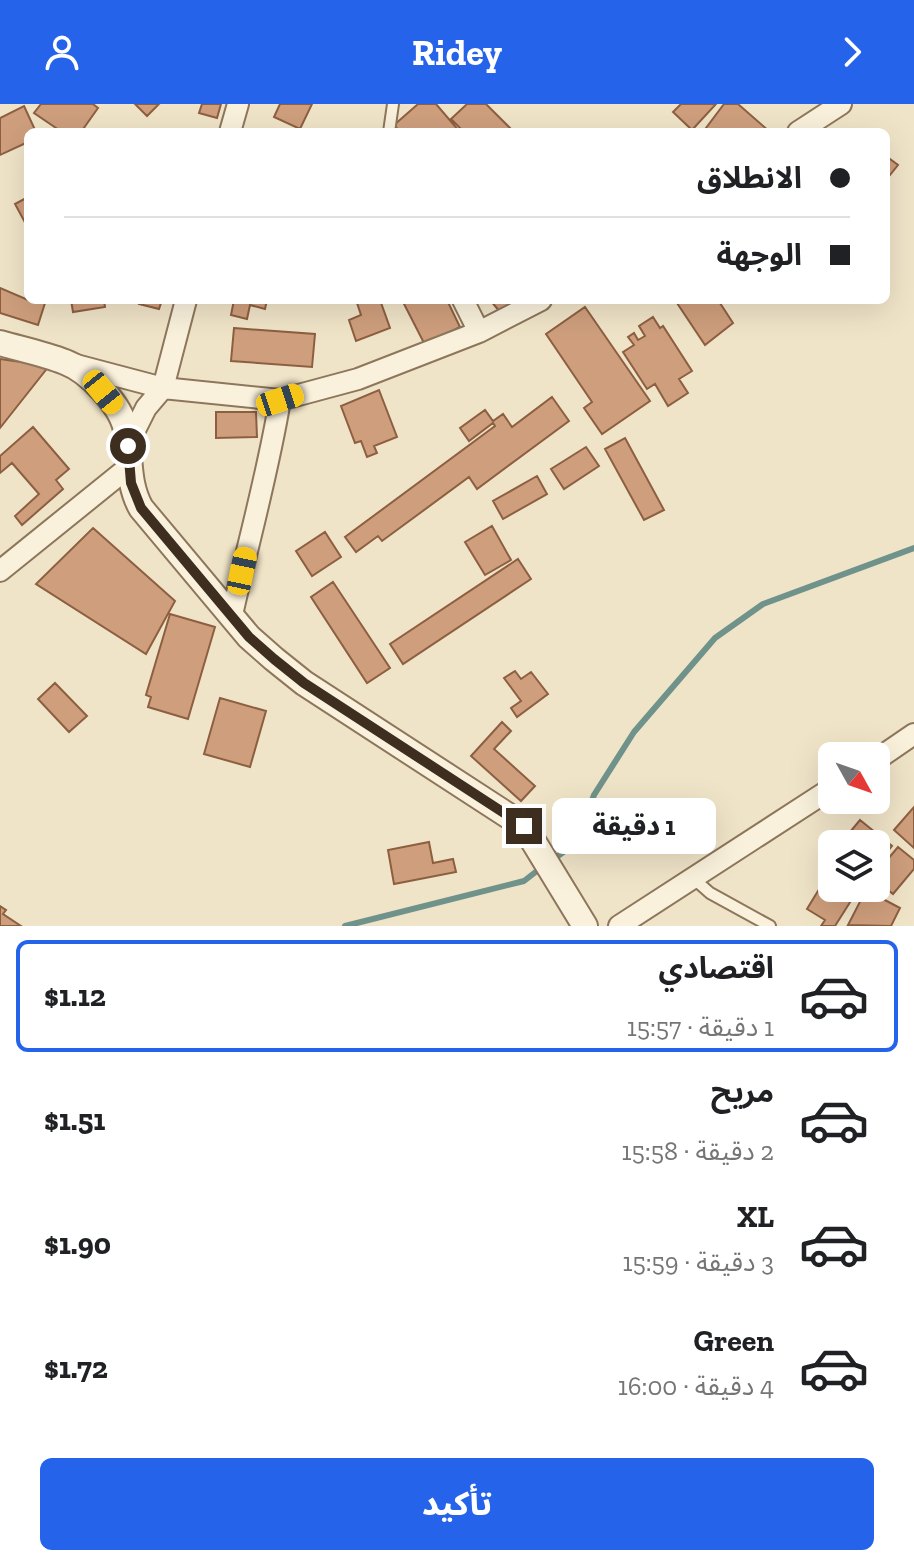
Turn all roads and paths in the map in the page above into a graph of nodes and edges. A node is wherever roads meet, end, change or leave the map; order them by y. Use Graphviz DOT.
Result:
graph roads {
  1 [pos="238,104"];
  2 [pos="393,104"];
  3 [pos="825,107"];
  4 [pos="231,128"];
  5 [pos="390,128"];
  6 [pos="802,128"];
  7 [pos="185,304"];
  8 [pos="465,304"];
  9 [pos="533,304"];
  10 [pos="479,332"];
  11 [pos="0,343"];
  12 [pos="68,363"];
  13 [pos="163,388"];
  14 [pos="280,400"];
  15 [pos="130,466"];
  16 [pos="0,571"];
  17 [pos="232,615"];
  18 [pos="914,734"];
  19 [pos="890,750"];
  20 [pos="818,797"];
  21 [pos="693,878"];
  22 [pos="582,920"];
  23 [pos="619,926"];
  24 [pos="770,926"];
  1 -- 4 [label="street"];
  2 -- 5 [label="lane"];
  3 -- 6 [label="street"];
  7 -- 13 [label="street"];
  8 -- 10 [label="street"];
  9 -- 10 [label="street"];
  10 -- 14 [label="street"];
  11 -- 12 [label="street"];
  12 -- 13 [label="street"];
  12 -- 15 [label="street"];
  13 -- 14 [label="street"];
  13 -- 15 [label="street"];
  14 -- 17 [label="street"];
  15 -- 16 [label="street"];
  15 -- 17 [label="street"];
  17 -- 22 [label="street"];
  18 -- 19 [label="street"];
  20 -- 21 [label="street"];
  21 -- 23 [label="street"];
  21 -- 24 [label="lane"];
}
